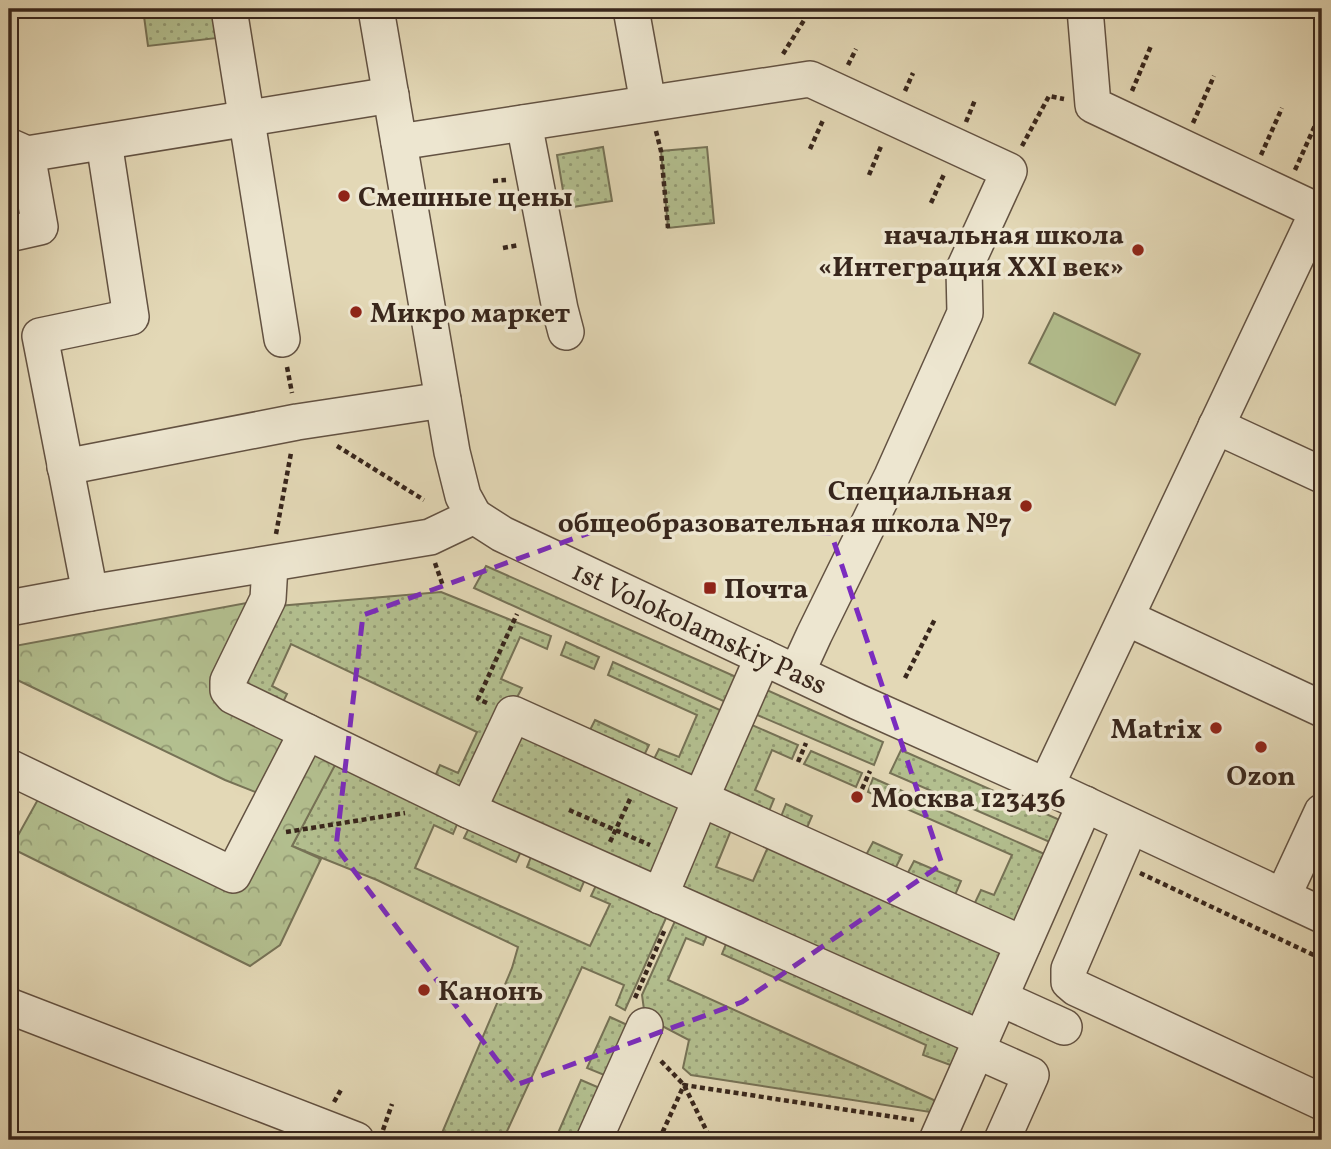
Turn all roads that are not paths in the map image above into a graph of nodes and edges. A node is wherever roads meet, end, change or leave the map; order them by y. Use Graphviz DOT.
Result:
graph roads {
  1 [pos="229,9"];
  2 [pos="376,9"];
  3 [pos="631,9"];
  4 [pos="1080,11"];
  5 [pos="391,95"];
  6 [pos="648,103"];
  7 [pos="247,119"];
  8 [pos="524,123"];
  9 [pos="104,142"];
  10 [pos="399,142"];
  11 [pos="18,150"];
  12 [pos="1320,212"];
  13 [pos="9,234"];
  14 [pos="566,332"];
  15 [pos="282,339"];
  16 [pos="443,400"];
  17 [pos="1216,426"];
  18 [pos="65,467"];
  19 [pos="1322,475"];
  20 [pos="474,516"];
  21 [pos="270,565"];
  22 [pos="90,593"];
  23 [pos="9,608"];
  24 [pos="1127,618"];
  25 [pos="763,657"];
  26 [pos="797,672"];
  27 [pos="1322,709"];
  28 [pos="307,732"];
  29 [pos="9,767"];
  30 [pos="1046,786"];
  31 [pos="701,798"];
  32 [pos="1085,804"];
  33 [pos="463,807"];
  34 [pos="1322,812"];
  35 [pos="1130,827"];
  36 [pos="1283,896"];
  37 [pos="668,899"];
  38 [pos="1322,915"];
  39 [pos="1023,944"];
  40 [pos="1000,998"];
  41 [pos="9,1006"];
  42 [pos="639,1016"];
  43 [pos="1063,1027"];
  44 [pos="979,1045"];
  45 [pos="1322,1102"];
  46 [pos="941,1133"];
  47 [pos="356,1140"];
  48 [pos="594,1140"];
  49 [pos="1002,1140"];
  1 -- 7 [label="street"];
  2 -- 5 [label="street"];
  3 -- 6 [label="street"];
  4 -- 12 [label="street"];
  5 -- 7 [label="street"];
  5 -- 10 [label="street"];
  6 -- 8 [label="street"];
  6 -- 26 [label="street"];
  7 -- 9 [label="street"];
  7 -- 15 [label="street"];
  8 -- 10 [label="street"];
  8 -- 14 [label="street"];
  9 -- 11 [label="street"];
  9 -- 18 [label="street"];
  10 -- 16 [label="street"];
  11 -- 13 [label="street"];
  12 -- 17 [label="street"];
  16 -- 18 [label="street"];
  16 -- 20 [label="street"];
  17 -- 19 [label="street"];
  17 -- 24 [label="street"];
  18 -- 22 [label="street"];
  20 -- 21 [label="street"];
  20 -- 25 [label="street, 1st Volokolamskiy Pass"];
  21 -- 22 [label="street"];
  21 -- 28 [label="street"];
  22 -- 23 [label="street"];
  24 -- 27 [label="street"];
  24 -- 30 [label="street"];
  25 -- 26 [label="street, 1st Volokolamskiy Pass"];
  25 -- 31 [label="street"];
  26 -- 30 [label="street, 1st Volokolamskiy Pass"];
  28 -- 29 [label="street"];
  28 -- 33 [label="street"];
  30 -- 32 [label="street, 1st Volokolamskiy Pass"];
  31 -- 33 [label="street"];
  31 -- 37 [label="street"];
  31 -- 39 [label="street"];
  32 -- 35 [label="street, 1st Volokolamskiy Pass"];
  32 -- 39 [label="street"];
  33 -- 37 [label="street"];
  34 -- 36 [label="street"];
  35 -- 36 [label="street, 1st Volokolamskiy Pass"];
  35 -- 45 [label="street"];
  36 -- 38 [label="street, 1st Volokolamskiy Pass"];
  37 -- 44 [label="street"];
  39 -- 40 [label="street"];
  40 -- 43 [label="street"];
  40 -- 44 [label="street"];
  41 -- 47 [label="street"];
  42 -- 48 [label="street"];
  44 -- 46 [label="street"];
  44 -- 49 [label="street"];
}
